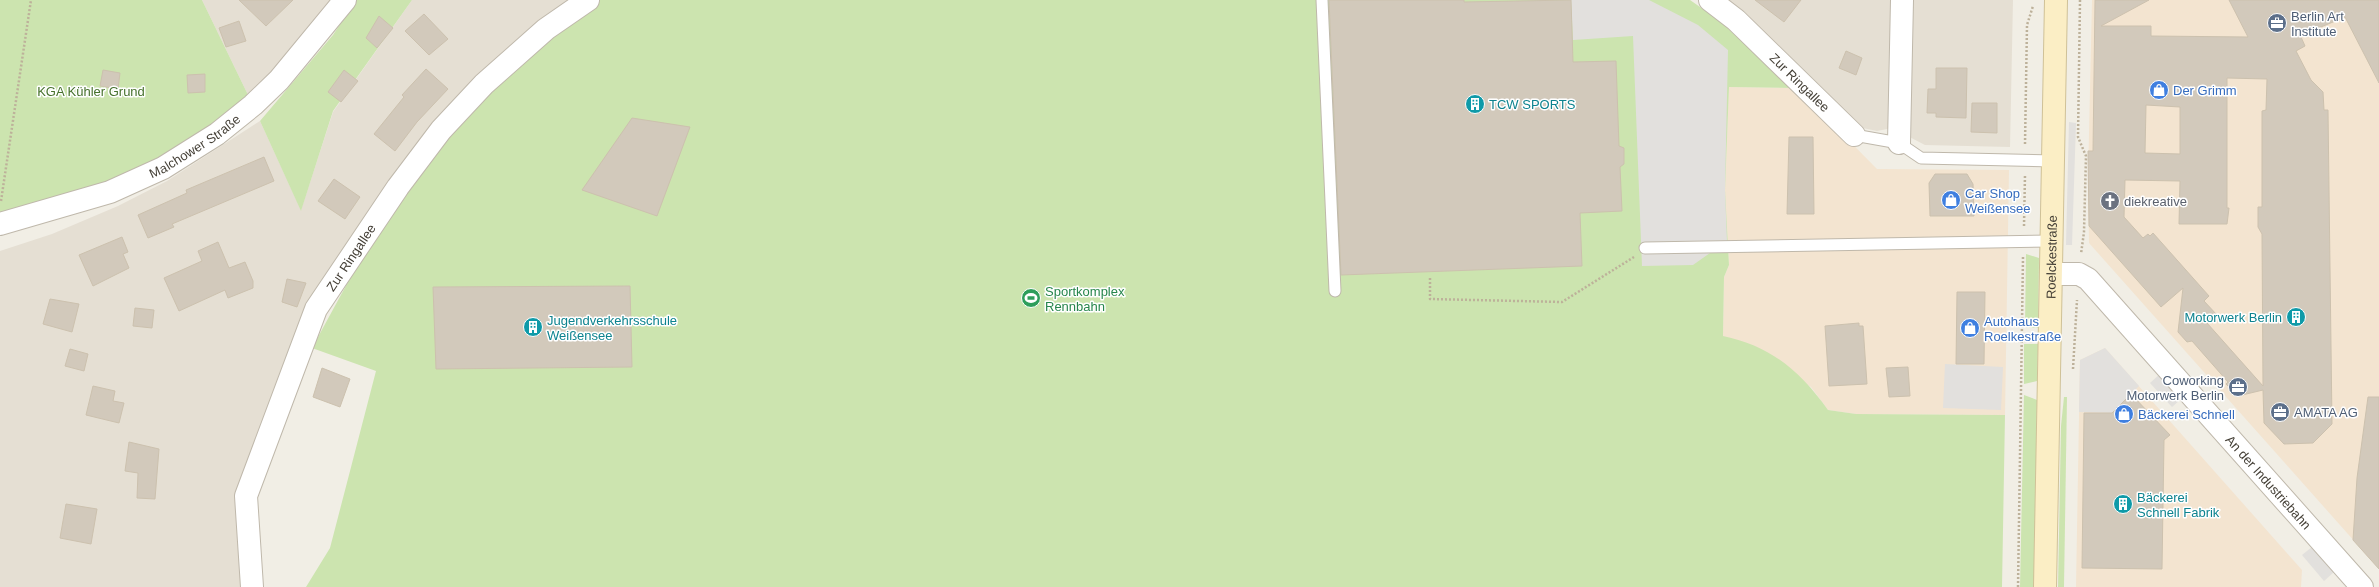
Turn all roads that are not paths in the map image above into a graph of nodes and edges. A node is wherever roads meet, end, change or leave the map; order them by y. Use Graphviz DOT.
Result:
graph roads {
  1 [pos="345,0"];
  2 [pos="588,0"];
  3 [pos="1322,0"];
  4 [pos="1710,0"];
  5 [pos="1902,0"];
  6 [pos="2056,0"];
  7 [pos="1854,134"];
  8 [pos="1899,143"];
  9 [pos="2054,161"];
  10 [pos="0,224"];
  11 [pos="2052,241"];
  12 [pos="1646,248"];
  13 [pos="2052,274"];
  14 [pos="1335,292"];
  15 [pos="252,587"];
  16 [pos="2045,587"];
  17 [pos="2362,587"];
  1 -- 10 [label="street, Malchower Straße"];
  2 -- 15 [label="street, Zur Ringallee"];
  3 -- 14 [label="lane"];
  4 -- 7 [label="street, Zur Ringallee"];
  5 -- 8 [label="street"];
  6 -- 9 [label="main road, Roelckestraße"];
  7 -- 8 [label="lane, Zur Ringallee"];
  8 -- 9 [label="lane, Zur Ringallee"];
  9 -- 11 [label="main road, Roelckestraße"];
  11 -- 12 [label="lane"];
  11 -- 13 [label="main road, Roelckestraße"];
  13 -- 16 [label="main road, Roelckestraße"];
  13 -- 17 [label="street, An der Industriebahn"];
}
